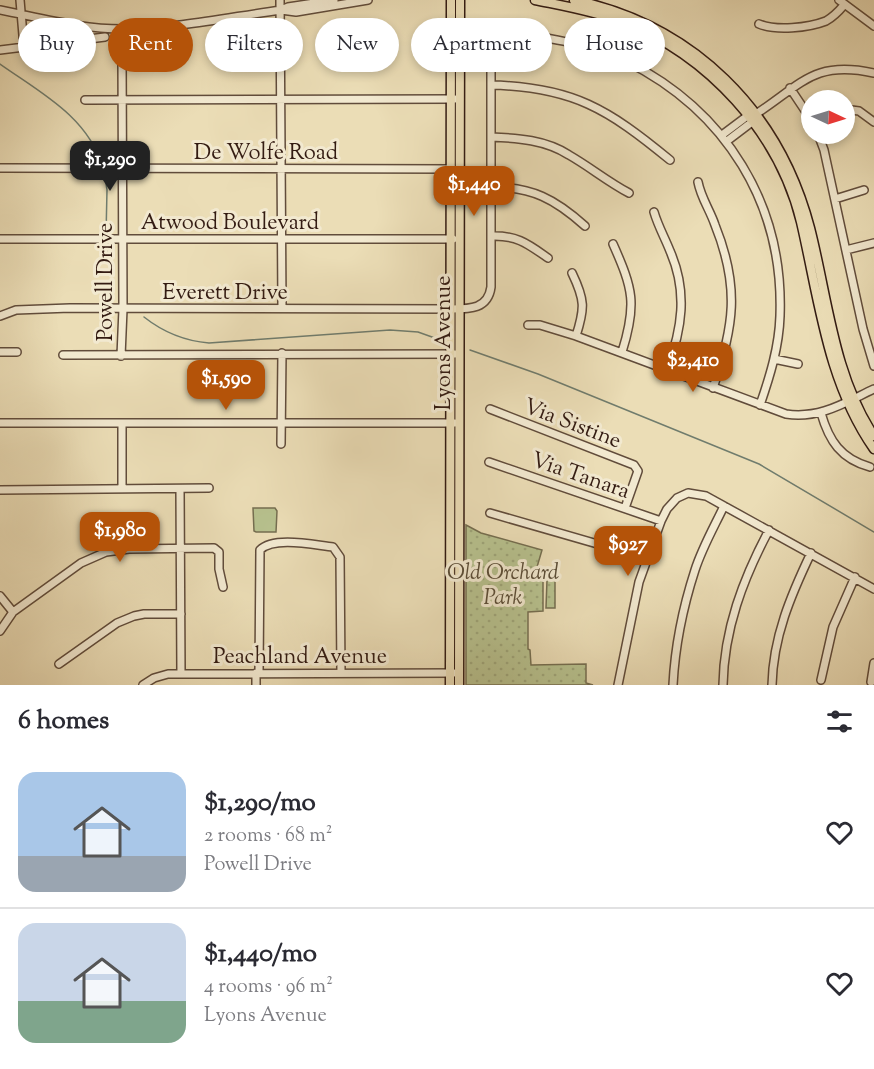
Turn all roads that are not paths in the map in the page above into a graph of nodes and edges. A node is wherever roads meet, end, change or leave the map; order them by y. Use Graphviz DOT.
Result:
graph roads {
  1 [pos="20,0"];
  2 [pos="280,0"];
  3 [pos="334,0"];
  4 [pos="368,0"];
  5 [pos="451,0"];
  6 [pos="460,0"];
  7 [pos="535,0"];
  8 [pos="574,0"];
  9 [pos="546,1"];
  10 [pos="351,2"];
  11 [pos="841,3"];
  12 [pos="315,6"];
  13 [pos="0,10"];
  14 [pos="281,10"];
  15 [pos="21,14"];
  16 [pos="21,18"];
  17 [pos="451,18"];
  18 [pos="193,22"];
  19 [pos="759,24"];
  20 [pos="874,26"];
  21 [pos="108,27"];
  22 [pos="105,37"];
  23 [pos="96,38"];
  24 [pos="18,48"];
  25 [pos="0,50"];
  26 [pos="122,72"];
  27 [pos="453,72"];
  28 [pos="456,72"];
  29 [pos="874,73"];
  30 [pos="491,85"];
  31 [pos="460,88"];
  32 [pos="790,88"];
  33 [pos="282,99"];
  34 [pos="456,99"];
  35 [pos="85,100"];
  36 [pos="122,100"];
  37 [pos="801,104"];
  38 [pos="855,110"];
  39 [pos="754,116"];
  40 [pos="874,122"];
  41 [pos="491,138"];
  42 [pos="725,138"];
  43 [pos="822,144"];
  44 [pos="670,160"];
  45 [pos="0,168"];
  46 [pos="282,169"];
  47 [pos="456,169"];
  48 [pos="122,170"];
  49 [pos="698,182"];
  50 [pos="492,187"];
  51 [pos="864,190"];
  52 [pos="630,193"];
  53 [pos="835,199"];
  54 [pos="654,212"];
  55 [pos="585,226"];
  56 [pos="491,236"];
  57 [pos="0,239"];
  58 [pos="122,239"];
  59 [pos="456,239"];
  60 [pos="282,240"];
  61 [pos="874,243"];
  62 [pos="613,244"];
  63 [pos="846,250"];
  64 [pos="548,258"];
  65 [pos="572,273"];
  66 [pos="282,308"];
  67 [pos="123,309"];
  68 [pos="456,309"];
  69 [pos="0,316"];
  70 [pos="528,325"];
  71 [pos="576,336"];
  72 [pos="0,352"];
  73 [pos="17,352"];
  74 [pos="622,352"];
  75 [pos="282,353"];
  76 [pos="456,354"];
  77 [pos="63,355"];
  78 [pos="121,356"];
  79 [pos="774,359"];
  80 [pos="798,364"];
  81 [pos="874,366"];
  82 [pos="667,370"];
  83 [pos="713,388"];
  84 [pos="874,389"];
  85 [pos="851,400"];
  86 [pos="760,405"];
  87 [pos="489,409"];
  88 [pos="821,414"];
  89 [pos="0,423"];
  90 [pos="122,423"];
  91 [pos="456,423"];
  92 [pos="282,424"];
  93 [pos="874,435"];
  94 [pos="281,444"];
  95 [pos="874,449"];
  96 [pos="489,462"];
  97 [pos="870,467"];
  98 [pos="122,488"];
  99 [pos="209,488"];
  100 [pos="180,489"];
  101 [pos="0,490"];
  102 [pos="724,506"];
  103 [pos="625,508"];
  104 [pos="489,513"];
  105 [pos="661,521"];
  106 [pos="769,530"];
  107 [pos="181,547"];
  108 [pos="811,553"];
  109 [pos="646,558"];
  110 [pos="855,577"];
  111 [pos="223,587"];
  112 [pos="874,589"];
  113 [pos="0,596"];
  114 [pos="13,612"];
  115 [pos="181,614"];
  116 [pos="0,631"];
  117 [pos="874,663"];
  118 [pos="59,664"];
  119 [pos="257,673"];
  120 [pos="341,673"];
  121 [pos="455,673"];
  122 [pos="181,674"];
  123 [pos="821,680"];
  124 [pos="871,682"];
  125 [pos="143,685"];
  126 [pos="255,685"];
  127 [pos="450,685"];
  128 [pos="459,685"];
  129 [pos="618,685"];
  130 [pos="674,685"];
  131 [pos="723,685"];
  132 [pos="772,685"];
  1 -- 15 [label="street"];
  2 -- 14 [label="street"];
  3 -- 12 [label="street"];
  4 -- 10 [label="street"];
  5 -- 17 [label="main road, Lyons Avenue"];
  6 -- 31 [label="main road, Lyons Avenue"];
  7 -- 9 [label="main road"];
  8 -- 39 [label="main road"];
  9 -- 39 [label="main road"];
  10 -- 12 [label="street"];
  11 -- 19 [label="street"];
  11 -- 20 [label="street"];
  12 -- 14 [label="street"];
  13 -- 15 [label="street"];
  14 -- 18 [label="street"];
  14 -- 33 [label="street"];
  15 -- 16 [label="street"];
  15 -- 21 [label="street"];
  22 -- 23 [label="street"];
  24 -- 25 [label="street"];
  26 -- 36 [label="street, Powell Drive"];
  27 -- 34 [label="main road, Lyons Avenue"];
  28 -- 31 [label="main road"];
  29 -- 32 [label="street"];
  30 -- 41 [label="street"];
  30 -- 42 [label="street"];
  30 -- 44 [label="street"];
  31 -- 34 [label="main road, Lyons Avenue"];
  32 -- 37 [label="street"];
  32 -- 39 [label="street"];
  33 -- 34 [label="street"];
  33 -- 36 [label="street"];
  33 -- 46 [label="street"];
  34 -- 47 [label="main road, Lyons Avenue"];
  35 -- 36 [label="street"];
  36 -- 48 [label="street, Powell Drive"];
  38 -- 40 [label="street"];
  39 -- 42 [label="street"];
  39 -- 85 [label="main road"];
  41 -- 50 [label="street"];
  41 -- 52 [label="street"];
  42 -- 79 [label="street"];
  43 -- 53 [label="street"];
  45 -- 48 [label="street, De Wolfe Road"];
  46 -- 47 [label="street, De Wolfe Road"];
  46 -- 48 [label="street, De Wolfe Road"];
  46 -- 60 [label="street"];
  47 -- 59 [label="main road, Lyons Avenue"];
  48 -- 58 [label="street, Powell Drive"];
  49 -- 83 [label="street"];
  50 -- 55 [label="street"];
  50 -- 56 [label="street"];
  51 -- 53 [label="street"];
  53 -- 63 [label="street"];
  54 -- 82 [label="street"];
  56 -- 64 [label="street"];
  56 -- 68 [label="street"];
  57 -- 58 [label="street, Atwood Boulevard"];
  58 -- 60 [label="street, Atwood Boulevard"];
  58 -- 67 [label="street, Powell Drive"];
  59 -- 60 [label="street, Atwood Boulevard"];
  59 -- 68 [label="main road, Lyons Avenue"];
  60 -- 66 [label="street"];
  61 -- 63 [label="street"];
  62 -- 74 [label="street"];
  63 -- 81 [label="street"];
  65 -- 71 [label="street"];
  66 -- 67 [label="street, Everett Drive"];
  66 -- 68 [label="street, Everett Drive"];
  67 -- 69 [label="street, Everett Drive"];
  67 -- 78 [label="street, Powell Drive"];
  68 -- 76 [label="main road, Lyons Avenue"];
  70 -- 71 [label="street"];
  71 -- 74 [label="street"];
  72 -- 73 [label="street"];
  74 -- 82 [label="street"];
  75 -- 76 [label="street"];
  75 -- 78 [label="street"];
  75 -- 92 [label="street"];
  76 -- 91 [label="main road, Lyons Avenue"];
  77 -- 78 [label="street"];
  79 -- 80 [label="street"];
  79 -- 86 [label="street"];
  82 -- 83 [label="street"];
  83 -- 86 [label="street"];
  84 -- 85 [label="street"];
  85 -- 88 [label="street"];
  85 -- 93 [label="main road"];
  85 -- 95 [label="main road"];
  86 -- 88 [label="street"];
  87 -- 103 [label="street, Via Sistine"];
  88 -- 97 [label="street"];
  89 -- 90 [label="street"];
  90 -- 92 [label="street"];
  90 -- 98 [label="street"];
  91 -- 92 [label="street"];
  91 -- 121 [label="main road, Lyons Avenue"];
  92 -- 94 [label="street"];
  96 -- 103 [label="street, Via Tanara"];
  98 -- 100 [label="street"];
  98 -- 101 [label="street"];
  99 -- 100 [label="street"];
  100 -- 107 [label="street"];
  102 -- 105 [label="street"];
  102 -- 106 [label="street"];
  102 -- 130 [label="street"];
  103 -- 105 [label="street, Via Tanara"];
  104 -- 109 [label="street"];
  105 -- 109 [label="street"];
  106 -- 108 [label="street"];
  106 -- 131 [label="street"];
  107 -- 111 [label="street"];
  107 -- 114 [label="street"];
  107 -- 115 [label="street"];
  108 -- 110 [label="street"];
  108 -- 132 [label="street"];
  109 -- 129 [label="street"];
  110 -- 112 [label="street"];
  110 -- 123 [label="street"];
  113 -- 114 [label="street"];
  114 -- 116 [label="street"];
  115 -- 118 [label="street"];
  115 -- 122 [label="street"];
  117 -- 124 [label="street"];
  119 -- 120 [label="street, Peachland Avenue"];
  119 -- 120 [label="street"];
  119 -- 122 [label="street, Peachland Avenue"];
  119 -- 126 [label="street"];
  120 -- 121 [label="street, Peachland Avenue"];
  121 -- 127 [label="main road, Lyons Avenue"];
  121 -- 128 [label="main road, Lyons Avenue"];
  122 -- 125 [label="street, Peachland Avenue"];
}
